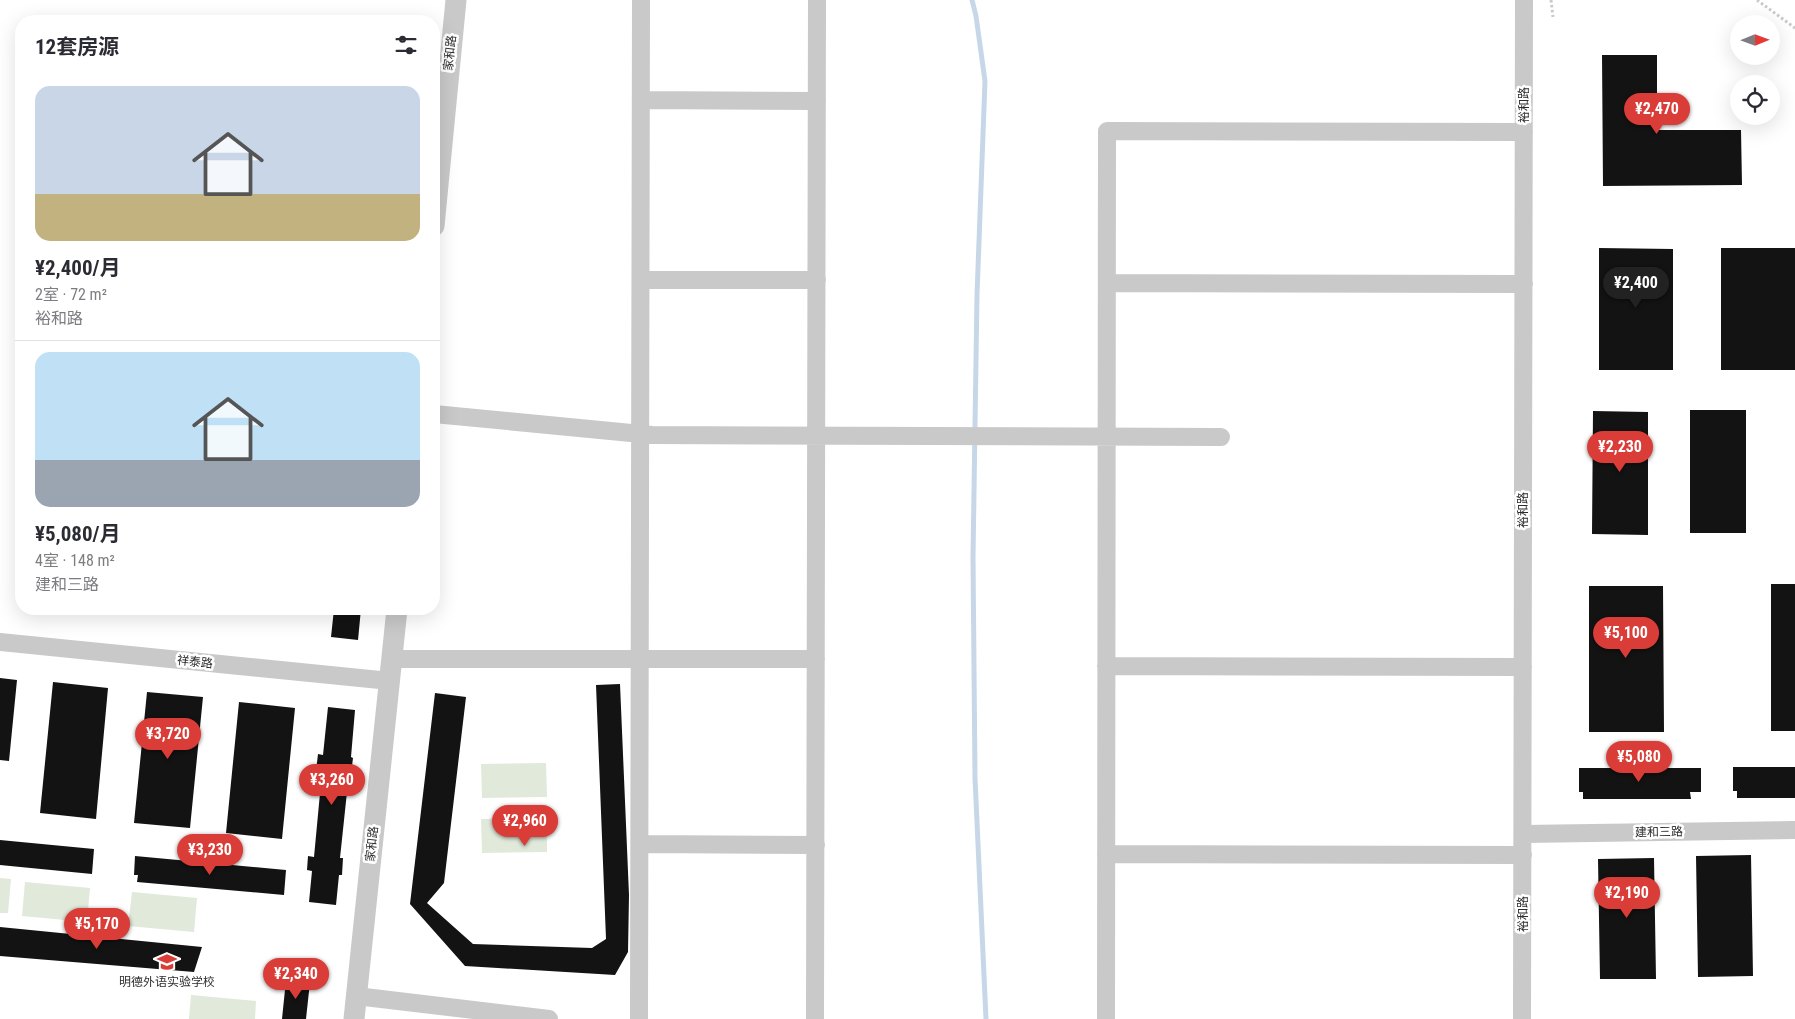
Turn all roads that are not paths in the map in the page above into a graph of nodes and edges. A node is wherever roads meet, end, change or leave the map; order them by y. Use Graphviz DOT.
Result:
graph roads {
  1 [pos="456,0"];
  2 [pos="641,0"];
  3 [pos="817,0"];
  4 [pos="1524,0"];
  5 [pos="641,100"];
  6 [pos="817,101"];
  7 [pos="1524,132"];
  8 [pos="440,164"];
  9 [pos="641,280"];
  10 [pos="817,280"];
  11 [pos="1107,283"];
  12 [pos="1524,284"];
  13 [pos="440,415"];
  14 [pos="641,434"];
  15 [pos="816,436"];
  16 [pos="1107,436"];
  17 [pos="1221,437"];
  18 [pos="396,615"];
  19 [pos="0,642"];
  20 [pos="392,658"];
  21 [pos="640,659"];
  22 [pos="816,659"];
  23 [pos="1106,666"];
  24 [pos="1523,667"];
  25 [pos="390,681"];
  26 [pos="1795,830"];
  27 [pos="1522,834"];
  28 [pos="640,844"];
  29 [pos="816,845"];
  30 [pos="1106,854"];
  31 [pos="1523,855"];
  32 [pos="356,996"];
  33 [pos="354,1019"];
  34 [pos="549,1019"];
  35 [pos="640,1019"];
  36 [pos="815,1019"];
  37 [pos="1106,1019"];
  38 [pos="1522,1019"];
  1 -- 8 [label="street, 家和路"];
  2 -- 5 [label="street"];
  3 -- 6 [label="street"];
  4 -- 7 [label="street, 裕和路"];
  5 -- 6 [label="street"];
  5 -- 9 [label="street"];
  6 -- 10 [label="street"];
  7 -- 11 [label="street"];
  7 -- 12 [label="street, 裕和路"];
  9 -- 10 [label="street"];
  9 -- 14 [label="street"];
  10 -- 15 [label="street"];
  11 -- 12 [label="street"];
  11 -- 16 [label="street"];
  12 -- 24 [label="street, 裕和路"];
  13 -- 14 [label="street"];
  14 -- 15 [label="street"];
  14 -- 21 [label="street"];
  15 -- 16 [label="street"];
  15 -- 22 [label="street"];
  16 -- 17 [label="street"];
  16 -- 23 [label="street"];
  18 -- 20 [label="street, 家和路"];
  19 -- 25 [label="street, 祥泰路"];
  20 -- 21 [label="street"];
  20 -- 25 [label="street, 家和路"];
  21 -- 22 [label="street"];
  21 -- 28 [label="street"];
  22 -- 29 [label="street"];
  23 -- 24 [label="street"];
  23 -- 30 [label="street"];
  24 -- 27 [label="street, 裕和路"];
  25 -- 32 [label="street, 家和路"];
  26 -- 27 [label="street, 建和三路"];
  27 -- 31 [label="street, 裕和路"];
  28 -- 29 [label="street"];
  28 -- 35 [label="street"];
  29 -- 36 [label="street"];
  30 -- 31 [label="street"];
  30 -- 37 [label="street"];
  31 -- 38 [label="street, 裕和路"];
  32 -- 33 [label="street, 家和路"];
  32 -- 34 [label="street"];
}
